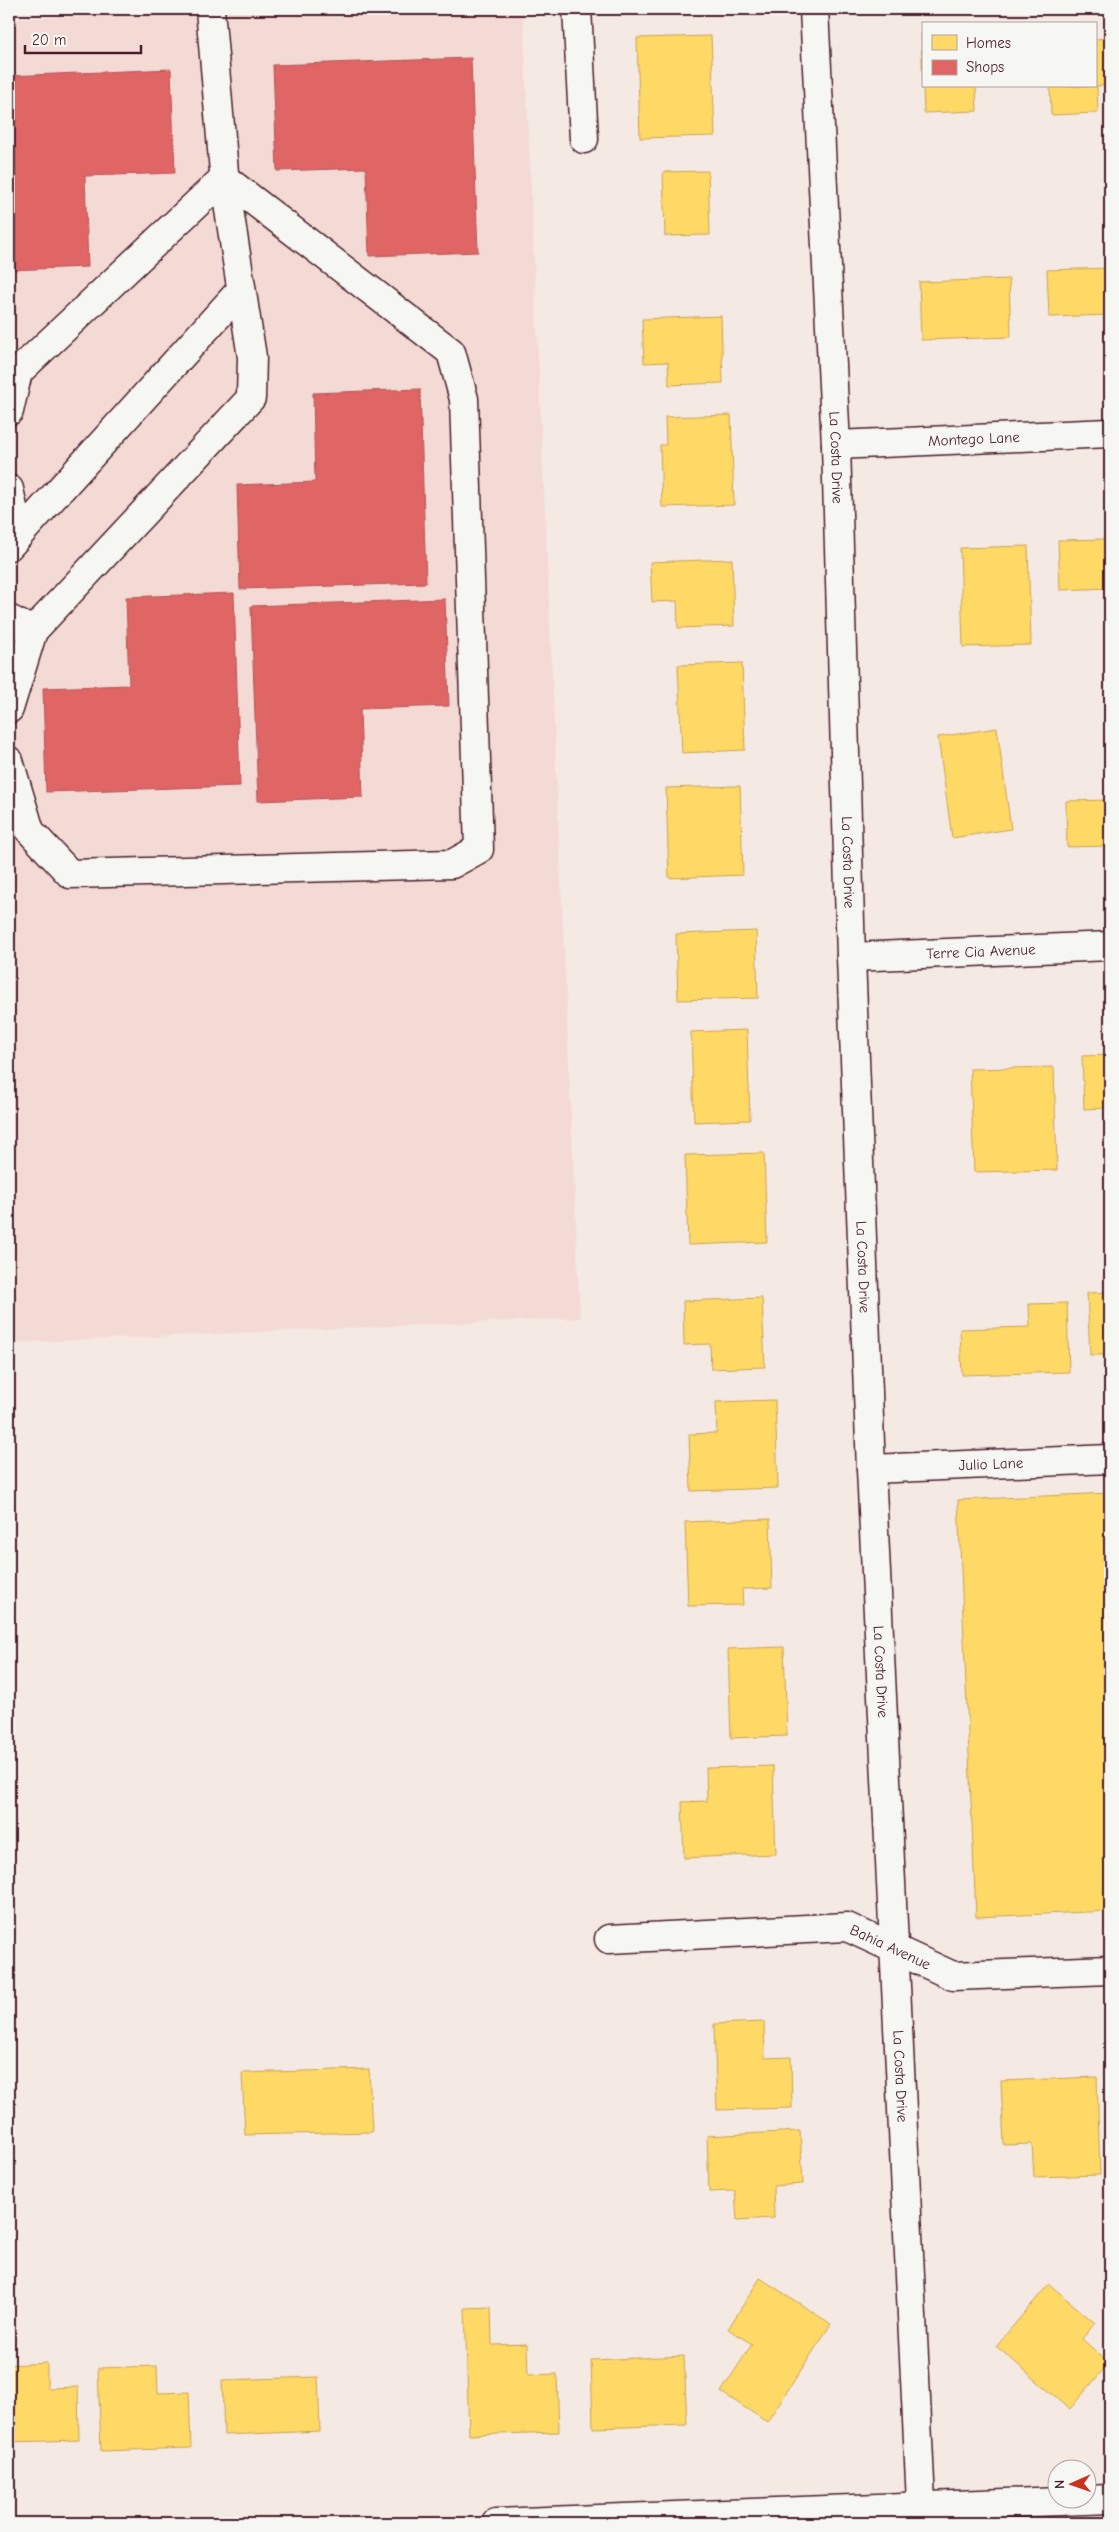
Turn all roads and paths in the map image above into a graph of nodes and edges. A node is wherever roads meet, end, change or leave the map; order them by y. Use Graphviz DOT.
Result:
graph roads {
  1 [pos="210,9"];
  2 [pos="577,9"];
  3 [pos="814,9"];
  4 [pos="584,139"];
  5 [pos="224,178"];
  6 [pos="241,290"];
  7 [pos="9,411"];
  8 [pos="1110,433"];
  9 [pos="836,445"];
  10 [pos="9,489"];
  11 [pos="14,540"];
  12 [pos="9,619"];
  13 [pos="33,631"];
  14 [pos="9,709"];
  15 [pos="9,761"];
  16 [pos="1110,946"];
  17 [pos="851,957"];
  18 [pos="1110,1459"];
  19 [pos="872,1469"];
  20 [pos="609,1939"];
  21 [pos="895,1951"];
  22 [pos="1110,1970"];
  23 [pos="1110,2499"];
  24 [pos="921,2515"];
  25 [pos="496,2523"];
  1 -- 5 [label="street"];
  2 -- 4 [label="street"];
  3 -- 9 [label="street, La Costa Drive"];
  5 -- 6 [label="street"];
  5 -- 7 [label="street"];
  5 -- 15 [label="street"];
  6 -- 11 [label="street"];
  6 -- 13 [label="street"];
  8 -- 9 [label="street, Montego Lane"];
  9 -- 17 [label="street, La Costa Drive"];
  10 -- 11 [label="street"];
  12 -- 13 [label="street"];
  13 -- 14 [label="street"];
  16 -- 17 [label="street, Terre Cia Avenue"];
  17 -- 19 [label="street, La Costa Drive"];
  18 -- 19 [label="street, Julio Lane"];
  19 -- 21 [label="street, La Costa Drive"];
  20 -- 21 [label="street, Bahia Avenue"];
  21 -- 22 [label="street, Bahia Avenue"];
  21 -- 24 [label="street, La Costa Drive"];
  23 -- 24 [label="street"];
  24 -- 25 [label="street"];
}
